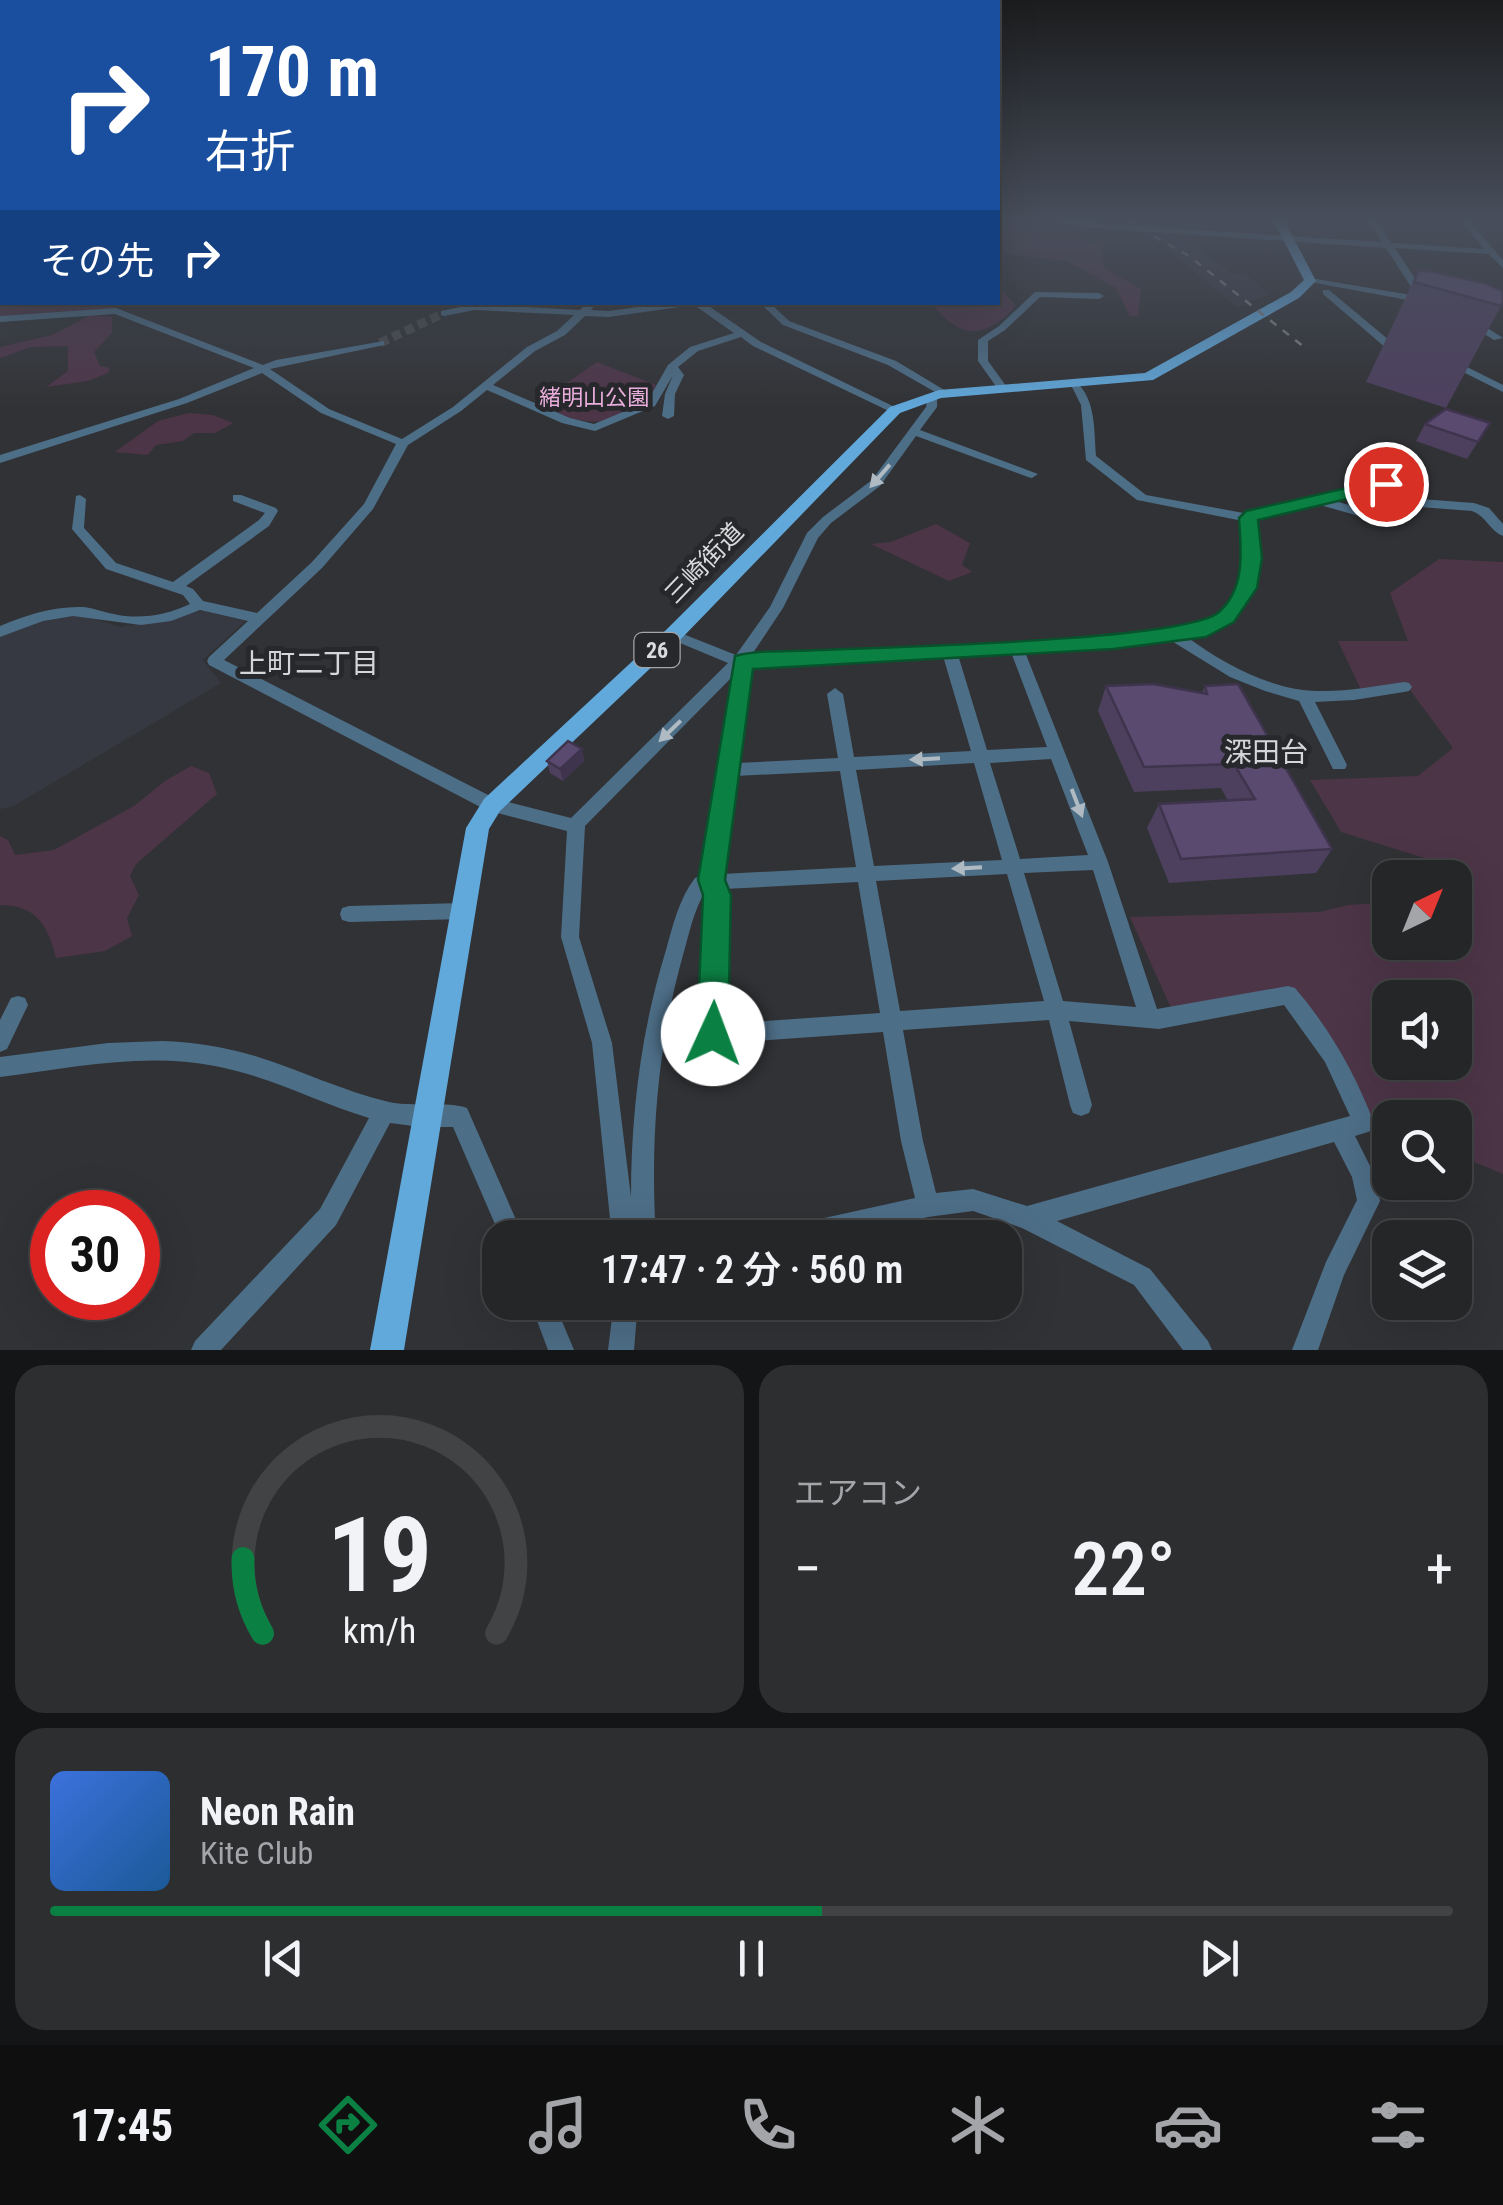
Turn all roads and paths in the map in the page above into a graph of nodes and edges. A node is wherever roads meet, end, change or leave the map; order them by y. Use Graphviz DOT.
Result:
graph roads {
  1 [pos="1064,283"];
  2 [pos="1307,283"];
  3 [pos="1416,283"];
  4 [pos="1310,290"];
  5 [pos="1377,292"];
  6 [pos="1099,296"];
  7 [pos="1070,297"];
  8 [pos="590,305"];
  9 [pos="681,305"];
  10 [pos="700,305"];
  11 [pos="766,305"];
  12 [pos="582,311"];
  13 [pos="1396,311"];
  14 [pos="1462,312"];
  15 [pos="444,313"];
  16 [pos="0,319"];
  17 [pos="741,334"];
  18 [pos="1498,338"];
  19 [pos="380,343"];
  20 [pos="1408,344"];
  21 [pos="1442,356"];
  22 [pos="672,367"];
  23 [pos="262,368"];
  24 [pos="1076,384"];
  25 [pos="486,386"];
  26 [pos="1503,389"];
  27 [pos="1004,390"];
  28 [pos="939,395"];
  29 [pos="896,410"];
  30 [pos="668,416"];
  31 [pos="914,432"];
  32 [pos="403,443"];
  33 [pos="943,443"];
  34 [pos="0,459"];
  35 [pos="938,459"];
  36 [pos="1032,474"];
  37 [pos="1416,478"];
  38 [pos="237,498"];
  39 [pos="80,499"];
  40 [pos="1317,500"];
  41 [pos="796,507"];
  42 [pos="1248,518"];
  43 [pos="826,520"];
  44 [pos="1503,532"];
  45 [pos="176,587"];
  46 [pos="198,605"];
  47 [pos="257,618"];
  48 [pos="0,632"];
  49 [pos="673,635"];
  50 [pos="1175,636"];
  51 [pos="1016,647"];
  52 [pos="949,651"];
  53 [pos="741,662"];
  54 [pos="1404,688"];
  55 [pos="835,694"];
  56 [pos="1304,696"];
  57 [pos="1057,752"];
  58 [pos="980,756"];
  59 [pos="848,764"];
  60 [pos="1339,764"];
  61 [pos="729,770"];
  62 [pos="492,805"];
  63 [pos="576,826"];
  64 [pos="1099,862"];
  65 [pos="1011,866"];
  66 [pos="867,872"];
  67 [pos="712,880"];
  68 [pos="463,910"];
  69 [pos="350,914"];
  70 [pos="18,1005"];
  71 [pos="1056,1010"];
  72 [pos="1150,1019"];
  73 [pos="894,1022"];
  74 [pos="0,1042"];
  75 [pos="0,1068"];
  76 [pos="1081,1105"];
  77 [pos="384,1112"];
  78 [pos="427,1118"];
  79 [pos="1341,1132"];
  80 [pos="928,1206"];
  81 [pos="1027,1218"];
  82 [pos="505,1220"];
  83 [pos="622,1220"];
  84 [pos="644,1220"];
  85 [pos="867,1220"];
  86 [pos="549,1320"];
  87 [pos="624,1320"];
  88 [pos="204,1350"];
  89 [pos="387,1350"];
  90 [pos="561,1350"];
  91 [pos="622,1350"];
  92 [pos="1199,1350"];
  93 [pos="1305,1350"];
  1 -- 7 [label="street"];
  2 -- 4 [label="main road"];
  3 -- 5 [label="street"];
  4 -- 5 [label="street"];
  4 -- 5 [label="street"];
  4 -- 20 [label="street"];
  4 -- 24 [label="main road, 三崎街道 / 26"];
  5 -- 13 [label="street"];
  6 -- 7 [label="street"];
  7 -- 27 [label="street"];
  8 -- 12 [label="street"];
  9 -- 12 [label="street"];
  10 -- 17 [label="street"];
  11 -- 28 [label="street"];
  12 -- 15 [label="street"];
  12 -- 25 [label="street"];
  14 -- 18 [label="street"];
  16 -- 23 [label="street"];
  17 -- 22 [label="street"];
  17 -- 29 [label="street"];
  19 -- 23 [label="street"];
  21 -- 26 [label="street"];
  22 -- 25 [label="street"];
  22 -- 30 [label="street"];
  23 -- 32 [label="street"];
  23 -- 34 [label="street"];
  24 -- 27 [label="main road, 三崎街道 / 26"];
  24 -- 42 [label="street"];
  25 -- 32 [label="street"];
  27 -- 28 [label="main road, 三崎街道 / 26"];
  28 -- 29 [label="main road, 三崎街道 / 26"];
  28 -- 31 [label="street"];
  29 -- 41 [label="main road, 三崎街道 / 26"];
  31 -- 33 [label="street"];
  31 -- 43 [label="street, one-way"];
  32 -- 47 [label="street"];
  33 -- 35 [label="street"];
  33 -- 36 [label="street"];
  37 -- 40 [label="street"];
  38 -- 45 [label="street"];
  39 -- 45 [label="street"];
  40 -- 42 [label="street"];
  40 -- 44 [label="street"];
  41 -- 43 [label="street"];
  41 -- 49 [label="main road, 三崎街道 / 26"];
  42 -- 50 [label="street"];
  43 -- 53 [label="street"];
  45 -- 46 [label="street"];
  46 -- 47 [label="street"];
  46 -- 48 [label="street"];
  47 -- 62 [label="street"];
  49 -- 53 [label="street"];
  49 -- 62 [label="main road, 三崎街道 / 26"];
  50 -- 51 [label="street"];
  50 -- 56 [label="street"];
  51 -- 52 [label="street"];
  51 -- 57 [label="street"];
  52 -- 53 [label="street"];
  52 -- 58 [label="street"];
  53 -- 61 [label="street"];
  53 -- 63 [label="street, one-way"];
  54 -- 56 [label="street"];
  55 -- 59 [label="street"];
  56 -- 60 [label="street"];
  57 -- 58 [label="street"];
  57 -- 64 [label="street, one-way"];
  58 -- 59 [label="street, one-way"];
  58 -- 65 [label="street"];
  59 -- 61 [label="street"];
  59 -- 66 [label="street"];
  61 -- 67 [label="street"];
  62 -- 63 [label="street"];
  62 -- 68 [label="main road, 三崎街道 / 26"];
  63 -- 83 [label="street"];
  64 -- 65 [label="street"];
  64 -- 72 [label="street"];
  65 -- 66 [label="street, one-way"];
  65 -- 71 [label="street"];
  66 -- 67 [label="street"];
  66 -- 73 [label="street"];
  67 -- 73 [label="street"];
  67 -- 84 [label="street"];
  68 -- 69 [label="street"];
  68 -- 78 [label="main road, 三崎街道 / 26"];
  70 -- 74 [label="street"];
  71 -- 72 [label="street"];
  71 -- 73 [label="street"];
  71 -- 76 [label="street"];
  72 -- 79 [label="street"];
  73 -- 80 [label="street"];
  75 -- 77 [label="street"];
  77 -- 78 [label="street"];
  77 -- 88 [label="street"];
  78 -- 82 [label="street"];
  78 -- 89 [label="main road, 三崎街道 / 26"];
  79 -- 81 [label="street"];
  79 -- 93 [label="street"];
  80 -- 81 [label="street"];
  80 -- 85 [label="street"];
  81 -- 92 [label="street"];
  86 -- 90 [label="street"];
  87 -- 91 [label="street"];
}
